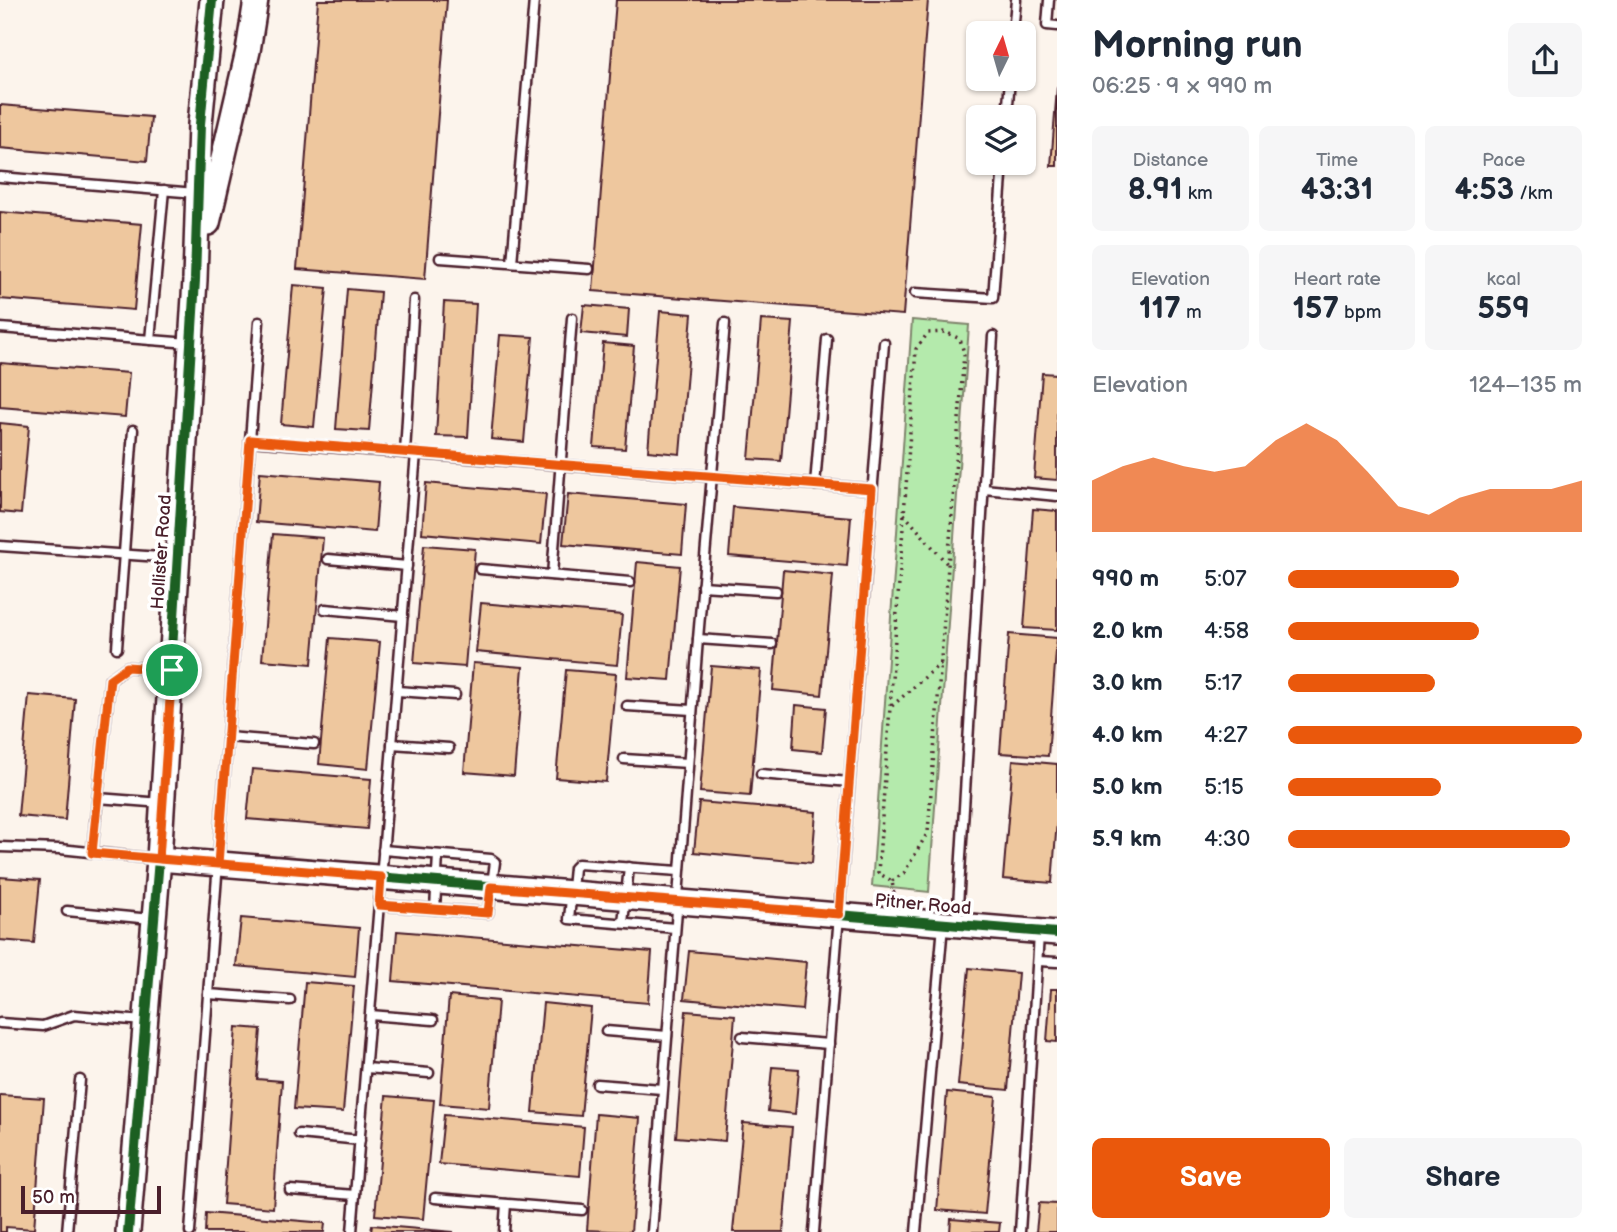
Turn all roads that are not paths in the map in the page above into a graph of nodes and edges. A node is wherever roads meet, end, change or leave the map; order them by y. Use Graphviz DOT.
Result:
graph roads {
  1 [pos="212,0"];
  2 [pos="256,0"];
  3 [pos="534,0"];
  4 [pos="1016,0"];
  5 [pos="1049,0"];
  6 [pos="1014,21"];
  7 [pos="1057,26"];
  8 [pos="208,44"];
  9 [pos="248,51"];
  10 [pos="1002,175"];
  11 [pos="0,177"];
  12 [pos="164,190"];
  13 [pos="199,193"];
  14 [pos="440,258"];
  15 [pos="512,263"];
  16 [pos="589,269"];
  17 [pos="195,280"];
  18 [pos="915,293"];
  19 [pos="414,300"];
  20 [pos="572,318"];
  21 [pos="259,321"];
  22 [pos="725,323"];
  23 [pos="0,328"];
  24 [pos="993,335"];
  25 [pos="827,339"];
  26 [pos="150,340"];
  27 [pos="191,343"];
  28 [pos="884,343"];
  29 [pos="133,430"];
  30 [pos="250,440"];
  31 [pos="405,453"];
  32 [pos="416,453"];
  33 [pos="560,465"];
  34 [pos="711,477"];
  35 [pos="816,485"];
  36 [pos="872,489"];
  37 [pos="984,489"];
  38 [pos="1057,496"];
  39 [pos="0,546"];
  40 [pos="124,554"];
  41 [pos="179,558"];
  42 [pos="328,559"];
  43 [pos="407,566"];
  44 [pos="480,569"];
  45 [pos="552,575"];
  46 [pos="630,582"];
  47 [pos="702,586"];
  48 [pos="776,591"];
  49 [pos="325,609"];
  50 [pos="402,616"];
  51 [pos="698,639"];
  52 [pos="772,644"];
  53 [pos="117,648"];
  54 [pos="172,670"];
  55 [pos="397,691"];
  56 [pos="455,695"];
  57 [pos="627,706"];
  58 [pos="692,710"];
  59 [pos="228,737"];
  60 [pos="314,744"];
  61 [pos="392,744"];
  62 [pos="449,748"];
  63 [pos="624,759"];
  64 [pos="688,763"];
  65 [pos="761,774"];
  66 [pos="849,782"];
  67 [pos="98,799"];
  68 [pos="163,803"];
  69 [pos="0,847"];
  70 [pos="383,850"];
  71 [pos="92,853"];
  72 [pos="438,855"];
  73 [pos="159,859"];
  74 [pos="218,864"];
  75 [pos="629,867"];
  76 [pos="679,871"];
  77 [pos="381,877"];
  78 [pos="437,882"];
  79 [pos="491,887"];
  80 [pos="572,893"];
  81 [pos="626,898"];
  82 [pos="677,902"];
  83 [pos="379,905"];
  84 [pos="435,909"];
  85 [pos="67,911"];
  86 [pos="839,914"];
  87 [pos="154,919"];
  88 [pos="623,923"];
  89 [pos="950,924"];
  90 [pos="675,928"];
  91 [pos="1048,932"];
  92 [pos="1038,961"];
  93 [pos="1057,962"];
  94 [pos="208,994"];
  95 [pos="289,1000"];
  96 [pos="370,1015"];
  97 [pos="433,1020"];
  98 [pos="146,1021"];
  99 [pos="0,1023"];
  100 [pos="606,1031"];
  101 [pos="667,1036"];
  102 [pos="742,1037"];
  103 [pos="829,1044"];
  104 [pos="366,1068"];
  105 [pos="429,1073"];
  106 [pos="80,1080"];
  107 [pos="597,1084"];
  108 [pos="662,1089"];
  109 [pos="299,1134"];
  110 [pos="360,1140"];
  111 [pos="290,1190"];
  112 [pos="355,1195"];
  113 [pos="435,1198"];
  114 [pos="506,1204"];
  115 [pos="582,1210"];
  116 [pos="67,1232"];
  117 [pos="128,1232"];
  118 [pos="190,1232"];
  119 [pos="352,1232"];
  120 [pos="504,1232"];
  121 [pos="652,1232"];
  122 [pos="814,1232"];
  123 [pos="916,1232"];
  124 [pos="1020,1232"];
  1 -- 8 [label="street, Hollister Road"];
  2 -- 9 [label="street, Hollister Road"];
  3 -- 15 [label="lane"];
  4 -- 6 [label="lane"];
  5 -- 7 [label="lane"];
  8 -- 9 [label="street"];
  8 -- 13 [label="street, Hollister Road"];
  9 -- 17 [label="street, Hollister Road"];
  10 -- 18 [label="lane"];
  11 -- 12 [label="lane"];
  12 -- 13 [label="lane"];
  12 -- 26 [label="lane"];
  13 -- 17 [label="street, Hollister Road"];
  14 -- 15 [label="lane"];
  15 -- 16 [label="lane"];
  17 -- 27 [label="street, Hollister Road"];
  19 -- 31 [label="lane"];
  20 -- 33 [label="lane"];
  21 -- 30 [label="lane"];
  22 -- 34 [label="lane"];
  23 -- 26 [label="lane"];
  24 -- 37 [label="lane"];
  25 -- 35 [label="lane"];
  26 -- 27 [label="lane"];
  27 -- 41 [label="street, Hollister Road"];
  28 -- 36 [label="lane"];
  29 -- 40 [label="lane"];
  30 -- 31 [label="lane"];
  30 -- 59 [label="lane"];
  31 -- 32 [label="lane"];
  32 -- 33 [label="lane"];
  32 -- 43 [label="lane"];
  33 -- 34 [label="lane"];
  33 -- 45 [label="lane"];
  34 -- 35 [label="lane"];
  34 -- 47 [label="lane"];
  35 -- 36 [label="lane"];
  36 -- 66 [label="lane"];
  37 -- 38 [label="lane"];
  37 -- 89 [label="lane"];
  39 -- 40 [label="lane"];
  40 -- 41 [label="lane"];
  40 -- 53 [label="lane"];
  41 -- 54 [label="street, Hollister Road"];
  42 -- 43 [label="lane"];
  43 -- 50 [label="lane"];
  44 -- 45 [label="lane"];
  45 -- 46 [label="lane"];
  47 -- 48 [label="lane"];
  47 -- 51 [label="lane"];
  49 -- 50 [label="lane"];
  50 -- 55 [label="lane"];
  51 -- 52 [label="lane"];
  51 -- 58 [label="lane"];
  54 -- 67 [label="lane"];
  54 -- 68 [label="street, Hollister Road"];
  55 -- 56 [label="lane"];
  55 -- 61 [label="lane"];
  57 -- 58 [label="lane"];
  58 -- 64 [label="lane"];
  59 -- 60 [label="lane"];
  59 -- 74 [label="lane"];
  61 -- 62 [label="lane"];
  61 -- 70 [label="lane"];
  63 -- 64 [label="lane"];
  64 -- 76 [label="lane"];
  65 -- 66 [label="lane"];
  66 -- 86 [label="lane"];
  67 -- 68 [label="lane"];
  67 -- 71 [label="lane"];
  68 -- 73 [label="street, Hollister Road"];
  69 -- 71 [label="lane"];
  70 -- 72 [label="lane"];
  70 -- 77 [label="lane"];
  71 -- 73 [label="lane"];
  72 -- 78 [label="lane"];
  72 -- 79 [label="lane"];
  73 -- 74 [label="street, Pitner Road"];
  73 -- 87 [label="street, Hollister Road"];
  74 -- 77 [label="street, Pitner Road"];
  74 -- 94 [label="lane"];
  75 -- 76 [label="lane"];
  75 -- 80 [label="lane"];
  75 -- 81 [label="lane"];
  76 -- 82 [label="lane"];
  77 -- 78 [label="street, Pitner Road"];
  77 -- 83 [label="lane"];
  78 -- 79 [label="street, Pitner Road"];
  78 -- 84 [label="lane"];
  79 -- 80 [label="street, Pitner Road"];
  79 -- 84 [label="lane"];
  80 -- 81 [label="street, Pitner Road"];
  80 -- 88 [label="lane"];
  81 -- 82 [label="street, Pitner Road"];
  81 -- 88 [label="lane"];
  82 -- 86 [label="street, Pitner Road"];
  82 -- 90 [label="lane"];
  83 -- 84 [label="lane"];
  83 -- 96 [label="lane"];
  85 -- 87 [label="lane"];
  86 -- 89 [label="street, Pitner Road"];
  86 -- 103 [label="lane"];
  87 -- 98 [label="street, Hollister Road"];
  88 -- 90 [label="lane"];
  89 -- 91 [label="street, Pitner Road"];
  89 -- 123 [label="lane"];
  90 -- 101 [label="lane"];
  91 -- 92 [label="lane"];
  92 -- 93 [label="lane"];
  92 -- 124 [label="lane"];
  94 -- 95 [label="lane"];
  94 -- 118 [label="lane"];
  96 -- 97 [label="lane"];
  96 -- 104 [label="lane"];
  98 -- 99 [label="lane"];
  98 -- 117 [label="street, Hollister Road"];
  100 -- 101 [label="lane"];
  101 -- 108 [label="lane"];
  102 -- 103 [label="lane"];
  103 -- 122 [label="lane"];
  104 -- 105 [label="lane"];
  104 -- 110 [label="lane"];
  106 -- 116 [label="lane"];
  107 -- 108 [label="lane"];
  108 -- 121 [label="lane"];
  109 -- 110 [label="lane"];
  110 -- 112 [label="lane"];
  111 -- 112 [label="lane"];
  112 -- 119 [label="lane"];
  113 -- 114 [label="lane"];
  114 -- 115 [label="lane"];
  114 -- 120 [label="lane"];
}
